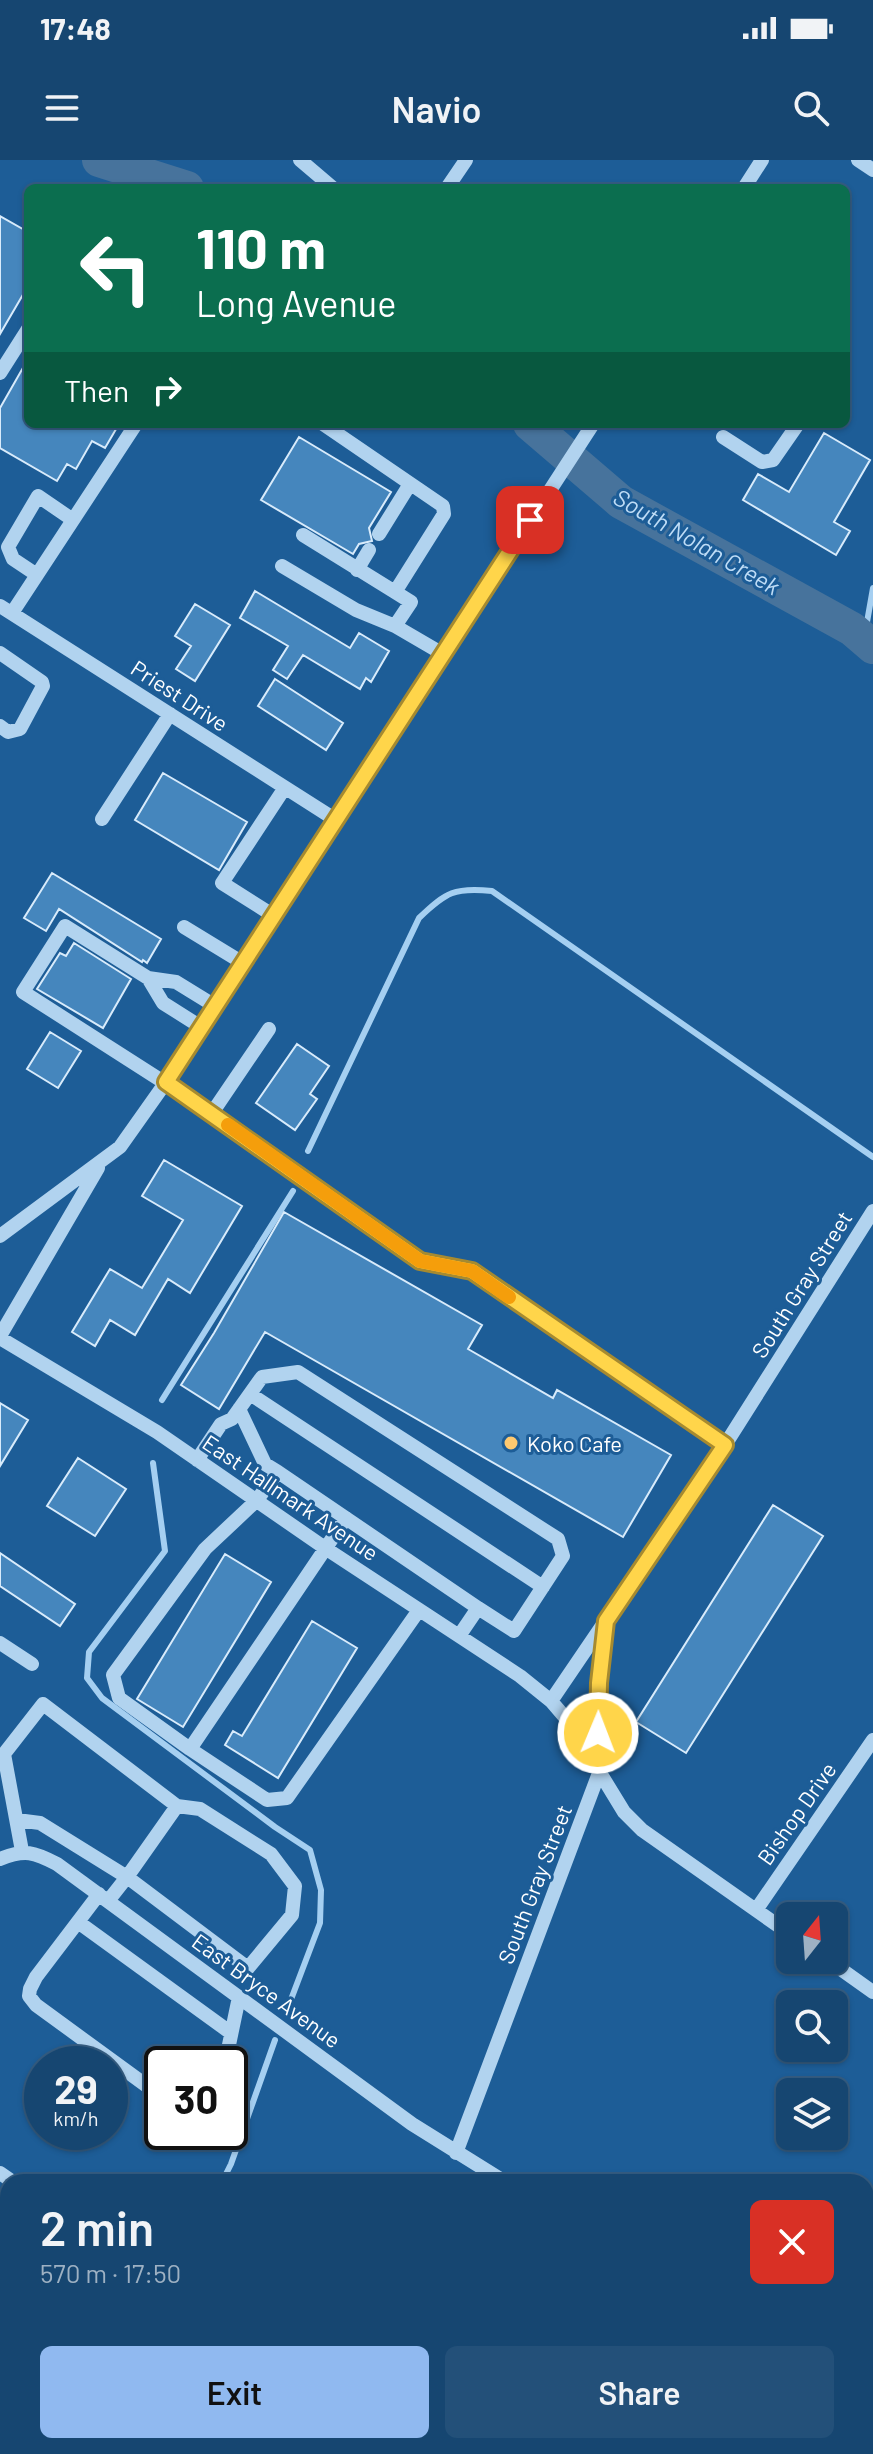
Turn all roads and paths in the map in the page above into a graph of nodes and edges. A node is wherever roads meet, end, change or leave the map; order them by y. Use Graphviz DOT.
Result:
graph roads {
  1 [pos="466,160"];
  2 [pos="762,160"];
  3 [pos="858,160"];
  4 [pos="300,161"];
  5 [pos="873,170"];
  6 [pos="328,184"];
  7 [pos="450,184"];
  8 [pos="747,184"];
  9 [pos="24,334"];
  10 [pos="4,356"];
  11 [pos="0,373"];
  12 [pos="133,428"];
  13 [pos="329,428"];
  14 [pos="590,428"];
  15 [pos="795,428"];
  16 [pos="723,437"];
  17 [pos="410,484"];
  18 [pos="73,520"];
  19 [pos="379,534"];
  20 [pos="303,535"];
  21 [pos="369,550"];
  22 [pos="282,566"];
  23 [pos="357,570"];
  24 [pos="37,575"];
  25 [pos="395,592"];
  26 [pos="6,610"];
  27 [pos="395,626"];
  28 [pos="0,653"];
  29 [pos="443,654"];
  30 [pos="170,714"];
  31 [pos="0,726"];
  32 [pos="284,789"];
  33 [pos="102,819"];
  34 [pos="336,820"];
  35 [pos="274,916"];
  36 [pos="184,927"];
  37 [pos="243,963"];
  38 [pos="148,978"];
  39 [pos="215,1006"];
  40 [pos="201,1027"];
  41 [pos="269,1029"];
  42 [pos="166,1082"];
  43 [pos="212,1113"];
  44 [pos="102,1161"];
  45 [pos="873,1211"];
  46 [pos="0,1236"];
  47 [pos="0,1337"];
  48 [pos="250,1394"];
  49 [pos="239,1409"];
  50 [pos="725,1445"];
  51 [pos="197,1460"];
  52 [pos="278,1472"];
  53 [pos="256,1501"];
  54 [pos="346,1518"];
  55 [pos="325,1548"];
  56 [pos="543,1587"];
  57 [pos="478,1608"];
  58 [pos="419,1610"];
  59 [pos="606,1621"];
  60 [pos="459,1636"];
  61 [pos="0,1643"];
  62 [pos="32,1664"];
  63 [pos="551,1701"];
  64 [pos="873,1740"];
  65 [pos="190,1749"];
  66 [pos="599,1773"];
  67 [pos="177,1806"];
  68 [pos="17,1820"];
  69 [pos="22,1851"];
  70 [pos="0,1859"];
  71 [pos="127,1877"];
  72 [pos="103,1897"];
  73 [pos="756,1910"];
  74 [pos="78,1922"];
  75 [pos="776,1924"];
  76 [pos="248,1968"];
  77 [pos="847,1974"];
  78 [pos="870,1991"];
  79 [pos="235,1994"];
  80 [pos="231,2033"];
  81 [pos="228,2046"];
  82 [pos="144,2084"];
  83 [pos="456,2153"];
  84 [pos="491,2174"];
  1 -- 7 [label="street"];
  2 -- 8 [label="street"];
  3 -- 5 [label="street"];
  4 -- 6 [label="street"];
  9 -- 10 [label="street"];
  10 -- 11 [label="street"];
  12 -- 18 [label="street"];
  13 -- 17 [label="street"];
  14 -- 29 [label="street"];
  15 -- 16 [label="street"];
  17 -- 19 [label="street"];
  17 -- 25 [label="street"];
  18 -- 24 [label="street"];
  18 -- 24 [label="street"];
  20 -- 23 [label="street"];
  21 -- 23 [label="street"];
  22 -- 27 [label="street"];
  23 -- 25 [label="street"];
  24 -- 26 [label="street"];
  25 -- 27 [label="street"];
  26 -- 30 [label="street, Priest Drive"];
  27 -- 29 [label="street"];
  28 -- 31 [label="street"];
  29 -- 34 [label="street"];
  30 -- 32 [label="street, Priest Drive"];
  30 -- 33 [label="street"];
  32 -- 34 [label="street, Priest Drive"];
  32 -- 35 [label="street"];
  34 -- 35 [label="street"];
  35 -- 37 [label="street"];
  36 -- 37 [label="street"];
  37 -- 39 [label="street"];
  38 -- 39 [label="street"];
  38 -- 40 [label="street"];
  38 -- 42 [label="street"];
  39 -- 40 [label="street"];
  40 -- 42 [label="street"];
  41 -- 43 [label="street"];
  42 -- 43 [label="street"];
  42 -- 44 [label="street"];
  43 -- 50 [label="street"];
  44 -- 46 [label="street"];
  44 -- 47 [label="street"];
  45 -- 50 [label="street, South Gray Street"];
  47 -- 51 [label="street, East Hallmark Avenue"];
  48 -- 49 [label="street"];
  48 -- 56 [label="street"];
  48 -- 56 [label="street"];
  49 -- 51 [label="street"];
  49 -- 52 [label="street"];
  50 -- 59 [label="street, South Gray Street"];
  51 -- 53 [label="street, East Hallmark Avenue"];
  52 -- 53 [label="street"];
  52 -- 54 [label="street"];
  53 -- 55 [label="street, East Hallmark Avenue"];
  53 -- 65 [label="street"];
  54 -- 55 [label="street"];
  54 -- 57 [label="street"];
  55 -- 58 [label="street, East Hallmark Avenue"];
  55 -- 65 [label="street"];
  56 -- 57 [label="street"];
  57 -- 60 [label="street"];
  58 -- 60 [label="street, East Hallmark Avenue"];
  58 -- 65 [label="street"];
  59 -- 63 [label="street, South Gray Street"];
  59 -- 66 [label="street, South Gray Street"];
  60 -- 63 [label="street, East Hallmark Avenue"];
  61 -- 62 [label="street"];
  63 -- 66 [label="street, East Hallmark Avenue"];
  64 -- 73 [label="street, Bishop Drive"];
  66 -- 73 [label="street, East Hallmark Avenue"];
  66 -- 83 [label="street, South Gray Street"];
  67 -- 68 [label="street"];
  67 -- 71 [label="street"];
  67 -- 76 [label="street"];
  68 -- 69 [label="street"];
  68 -- 71 [label="street"];
  69 -- 70 [label="street"];
  69 -- 72 [label="street, East Bryce Avenue"];
  71 -- 72 [label="street"];
  71 -- 76 [label="street"];
  72 -- 74 [label="street"];
  72 -- 79 [label="street, East Bryce Avenue"];
  73 -- 75 [label="street, East Hallmark Avenue"];
  74 -- 80 [label="street"];
  74 -- 82 [label="street"];
  76 -- 79 [label="street"];
  77 -- 78 [label="street"];
  79 -- 80 [label="street"];
  79 -- 83 [label="street, East Bryce Avenue"];
  80 -- 81 [label="street"];
  83 -- 84 [label="street, East Bryce Avenue"];
}
